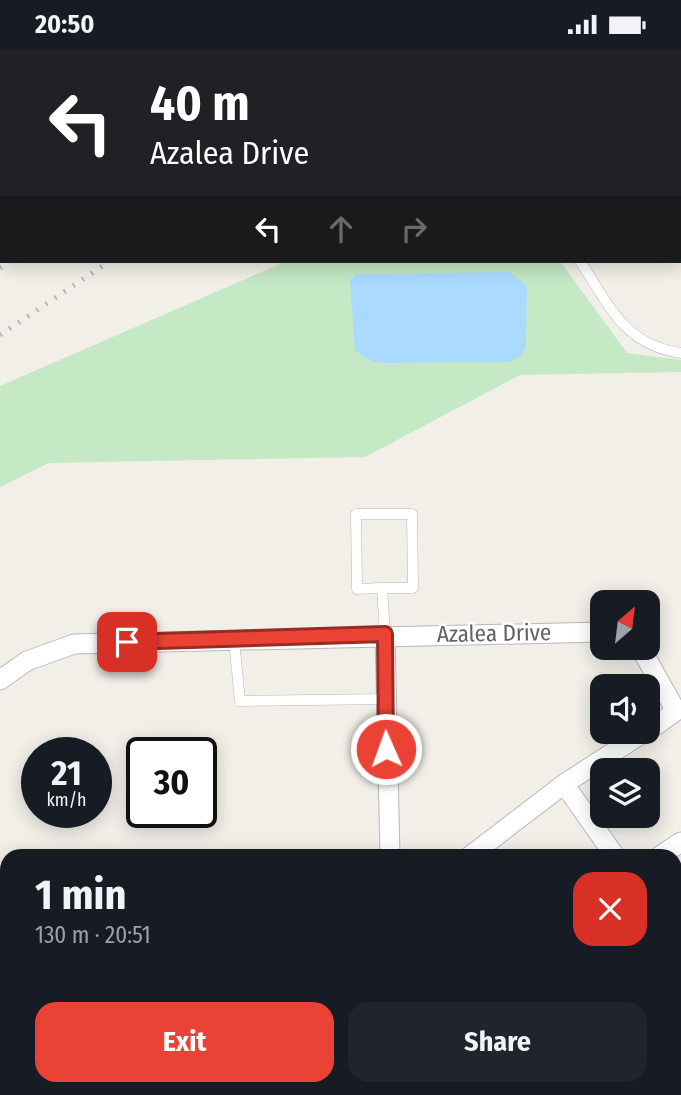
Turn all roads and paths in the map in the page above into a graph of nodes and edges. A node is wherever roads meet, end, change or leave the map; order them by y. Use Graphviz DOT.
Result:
graph roads {
  1 [pos="581,263"];
  2 [pos="681,353"];
  3 [pos="382,588"];
  4 [pos="590,632"];
  5 [pos="385,634"];
  6 [pos="234,640"];
  7 [pos="0,680"];
  8 [pos="660,683"];
  9 [pos="385,699"];
  10 [pos="660,722"];
  11 [pos="627,744"];
  12 [pos="564,784"];
  13 [pos="390,849"];
  14 [pos="479,849"];
  15 [pos="610,849"];
  1 -- 2 [label="lane"];
  3 -- 3 [label="lane"];
  3 -- 5 [label="lane"];
  4 -- 5 [label="street, Azalea Drive"];
  5 -- 6 [label="street, Azalea Drive"];
  5 -- 9 [label="street"];
  6 -- 7 [label="street, Azalea Drive"];
  6 -- 9 [label="lane"];
  8 -- 10 [label="street"];
  9 -- 13 [label="street"];
  11 -- 12 [label="street"];
  12 -- 14 [label="street"];
  12 -- 15 [label="street"];
}
